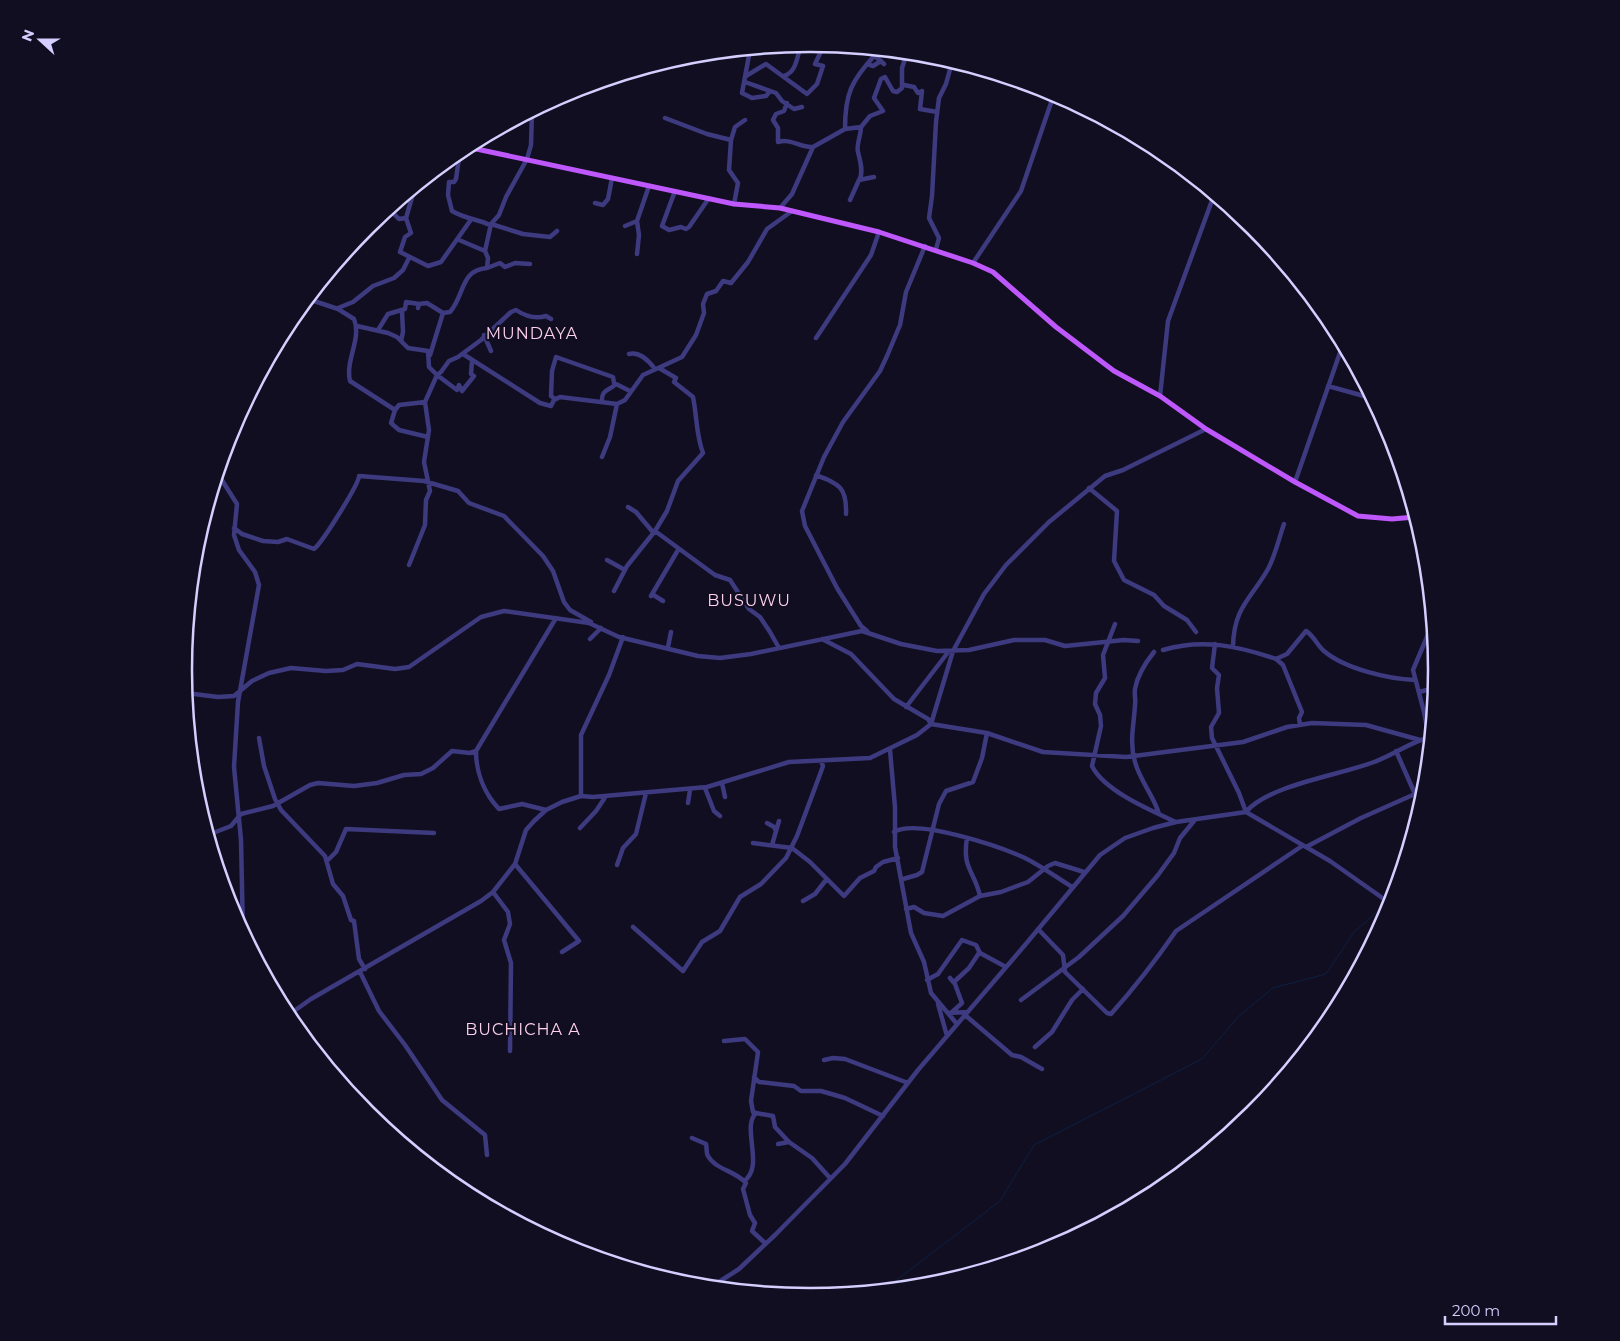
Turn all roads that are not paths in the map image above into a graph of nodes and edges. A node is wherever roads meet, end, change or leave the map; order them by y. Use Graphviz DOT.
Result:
graph roads {
  1 [pos="799,53"];
  2 [pos="820,53"];
  3 [pos="749,56"];
  4 [pos="874,56"];
  5 [pos="877,57"];
  6 [pos="905,60"];
  7 [pos="867,64"];
  8 [pos="950,69"];
  9 [pos="784,76"];
  10 [pos="746,79"];
  11 [pos="904,85"];
  12 [pos="770,91"];
  13 [pos="1051,102"];
  14 [pos="787,103"];
  15 [pos="802,107"];
  16 [pos="937,112"];
  17 [pos="665,118"];
  18 [pos="532,119"];
  19 [pos="745,120"];
  20 [pos="861,127"];
  21 [pos="845,129"];
  22 [pos="731,140"];
  23 [pos="813,147"];
  24 [pos="479,149"];
  25 [pos="527,159"];
  26 [pos="458,163"];
  27 [pos="874,176"];
  28 [pos="612,178"];
  29 [pos="859,180"];
  30 [pos="649,186"];
  31 [pos="674,191"];
  32 [pos="709,198"];
  33 [pos="412,199"];
  34 [pos="850,200"];
  35 [pos="1212,201"];
  36 [pos="595,204"];
  37 [pos="734,204"];
  38 [pos="780,208"];
  39 [pos="792,211"];
  40 [pos="395,214"];
  41 [pos="406,218"];
  42 [pos="470,221"];
  43 [pos="637,221"];
  44 [pos="490,225"];
  45 [pos="625,226"];
  46 [pos="557,231"];
  47 [pos="879,232"];
  48 [pos="459,240"];
  49 [pos="924,246"];
  50 [pos="936,249"];
  51 [pos="485,251"];
  52 [pos="637,254"];
  53 [pos="409,258"];
  54 [pos="973,263"];
  55 [pos="530,264"];
  56 [pos="488,268"];
  57 [pos="315,301"];
  58 [pos="336,309"];
  59 [pos="402,311"];
  60 [pos="442,313"];
  61 [pos="551,319"];
  62 [pos="357,326"];
  63 [pos="378,330"];
  64 [pos="484,335"];
  65 [pos="816,338"];
  66 [pos="401,341"];
  67 [pos="491,350"];
  68 [pos="1340,353"];
  69 [pos="430,354"];
  70 [pos="463,354"];
  71 [pos="629,354"];
  72 [pos="472,361"];
  73 [pos="657,369"];
  74 [pos="437,375"];
  75 [pos="615,384"];
  76 [pos="1328,386"];
  77 [pos="630,392"];
  78 [pos="1160,396"];
  79 [pos="1363,396"];
  80 [pos="555,399"];
  81 [pos="425,402"];
  82 [pos="602,402"];
  83 [pos="617,404"];
  84 [pos="395,410"];
  85 [pos="1206,429"];
  86 [pos="428,437"];
  87 [pos="602,457"];
  88 [pos="816,475"];
  89 [pos="222,481"];
  90 [pos="428,482"];
  91 [pos="1295,482"];
  92 [pos="1089,488"];
  93 [pos="628,506"];
  94 [pos="846,514"];
  95 [pos="1408,517"];
  96 [pos="1284,524"];
  97 [pos="234,528"];
  98 [pos="655,531"];
  99 [pos="678,550"];
  100 [pos="607,560"];
  101 [pos="409,566"];
  102 [pos="625,570"];
  103 [pos="614,591"];
  104 [pos="663,601"];
  105 [pos="556,618"];
  106 [pos="1115,624"];
  107 [pos="598,626"];
  108 [pos="671,632"];
  109 [pos="868,632"];
  110 [pos="1196,632"];
  111 [pos="1427,636"];
  112 [pos="623,637"];
  113 [pos="822,638"];
  114 [pos="590,639"];
  115 [pos="1138,641"];
  116 [pos="1107,643"];
  117 [pos="1214,644"];
  118 [pos="1233,646"];
  119 [pos="668,647"];
  120 [pos="779,648"];
  121 [pos="1162,650"];
  122 [pos="951,651"];
  123 [pos="1154,652"];
  124 [pos="1285,656"];
  125 [pos="1276,659"];
  126 [pos="1282,666"];
  127 [pos="1416,680"];
  128 [pos="240,690"];
  129 [pos="1428,690"];
  130 [pos="1419,692"];
  131 [pos="193,694"];
  132 [pos="906,706"];
  133 [pos="1426,723"];
  134 [pos="931,724"];
  135 [pos="1300,725"];
  136 [pos="987,734"];
  137 [pos="259,738"];
  138 [pos="1422,740"];
  139 [pos="1216,745"];
  140 [pos="476,750"];
  141 [pos="890,750"];
  142 [pos="1396,751"];
  143 [pos="1093,754"];
  144 [pos="1134,755"];
  145 [pos="821,761"];
  146 [pos="722,783"];
  147 [pos="705,788"];
  148 [pos="690,790"];
  149 [pos="646,793"];
  150 [pos="1415,794"];
  151 [pos="581,796"];
  152 [pos="606,796"];
  153 [pos="725,797"];
  154 [pos="688,803"];
  155 [pos="278,804"];
  156 [pos="546,810"];
  157 [pos="1246,812"];
  158 [pos="1159,814"];
  159 [pos="720,816"];
  160 [pos="238,817"];
  161 [pos="779,821"];
  162 [pos="1194,821"];
  163 [pos="1176,822"];
  164 [pos="767,823"];
  165 [pos="580,828"];
  166 [pos="932,830"];
  167 [pos="776,831"];
  168 [pos="894,832"];
  169 [pos="214,833"];
  170 [pos="434,833"];
  171 [pos="967,838"];
  172 [pos="753,843"];
  173 [pos="772,845"];
  174 [pos="1304,846"];
  175 [pos="792,848"];
  176 [pos="898,858"];
  177 [pos="327,861"];
  178 [pos="515,864"];
  179 [pos="617,865"];
  180 [pos="1044,870"];
  181 [pos="1084,872"];
  182 [pos="903,879"];
  183 [pos="826,880"];
  184 [pos="1072,887"];
  185 [pos="493,892"];
  186 [pos="980,896"];
  187 [pos="1384,899"];
  188 [pos="803,901"];
  189 [pos="906,908"];
  190 [pos="242,914"];
  191 [pos="633,927"];
  192 [pos="1038,929"];
  193 [pos="562,952"];
  194 [pos="979,953"];
  195 [pos="1006,967"];
  196 [pos="1064,969"];
  197 [pos="362,971"];
  198 [pos="927,980"];
  199 [pos="1083,989"];
  200 [pos="1022,1000"];
  201 [pos="938,1004"];
  202 [pos="294,1011"];
  203 [pos="948,1012"];
  204 [pos="966,1014"];
  205 [pos="957,1024"];
  206 [pos="947,1036"];
  207 [pos="724,1042"];
  208 [pos="1035,1047"];
  209 [pos="510,1051"];
  210 [pos="824,1060"];
  211 [pos="1042,1069"];
  212 [pos="754,1077"];
  213 [pos="908,1083"];
  214 [pos="756,1113"];
  215 [pos="883,1116"];
  216 [pos="692,1138"];
  217 [pos="789,1142"];
  218 [pos="778,1144"];
  219 [pos="487,1155"];
  220 [pos="830,1178"];
  221 [pos="744,1181"];
  222 [pos="765,1243"];
  223 [pos="720,1282"];
  1 -- 9 [label="street"];
  2 -- 9 [label="street"];
  3 -- 10 [label="street"];
  4 -- 7 [label="street"];
  5 -- 7 [label="street"];
  6 -- 11 [label="street"];
  7 -- 21 [label="street"];
  8 -- 16 [label="street"];
  9 -- 10 [label="street"];
  10 -- 12 [label="street"];
  10 -- 12 [label="street"];
  11 -- 16 [label="street"];
  11 -- 20 [label="street"];
  12 -- 14 [label="street"];
  13 -- 54 [label="street"];
  14 -- 15 [label="street"];
  14 -- 23 [label="street"];
  16 -- 50 [label="street"];
  17 -- 22 [label="street"];
  18 -- 25 [label="street"];
  19 -- 22 [label="street"];
  20 -- 21 [label="street"];
  20 -- 29 [label="street"];
  21 -- 23 [label="street"];
  22 -- 37 [label="street"];
  23 -- 38 [label="street"];
  24 -- 25 [label="main road"];
  25 -- 28 [label="main road"];
  25 -- 44 [label="street"];
  26 -- 42 [label="street"];
  27 -- 29 [label="street"];
  28 -- 30 [label="main road"];
  28 -- 36 [label="street"];
  29 -- 34 [label="street"];
  30 -- 31 [label="main road"];
  30 -- 43 [label="street"];
  31 -- 32 [label="main road"];
  31 -- 32 [label="street"];
  32 -- 37 [label="main road"];
  33 -- 41 [label="street"];
  35 -- 78 [label="street"];
  37 -- 38 [label="main road"];
  38 -- 39 [label="main road"];
  39 -- 47 [label="main road"];
  39 -- 73 [label="street"];
  40 -- 41 [label="street"];
  41 -- 53 [label="street"];
  42 -- 44 [label="street"];
  42 -- 48 [label="street"];
  43 -- 45 [label="street"];
  43 -- 52 [label="street"];
  44 -- 46 [label="street"];
  44 -- 51 [label="street"];
  47 -- 49 [label="main road"];
  47 -- 65 [label="street"];
  48 -- 51 [label="street"];
  48 -- 53 [label="street"];
  49 -- 50 [label="main road"];
  49 -- 88 [label="street"];
  50 -- 54 [label="main road"];
  51 -- 56 [label="street"];
  53 -- 58 [label="street"];
  54 -- 78 [label="main road"];
  55 -- 56 [label="street"];
  56 -- 60 [label="street"];
  57 -- 58 [label="street"];
  58 -- 62 [label="street"];
  59 -- 60 [label="street"];
  59 -- 63 [label="street"];
  59 -- 66 [label="street"];
  60 -- 69 [label="street"];
  61 -- 64 [label="street"];
  62 -- 63 [label="street"];
  62 -- 84 [label="street"];
  63 -- 66 [label="street"];
  64 -- 67 [label="street"];
  64 -- 70 [label="street"];
  66 -- 69 [label="street"];
  68 -- 76 [label="street"];
  69 -- 74 [label="street"];
  70 -- 72 [label="street"];
  70 -- 74 [label="street"];
  71 -- 73 [label="street"];
  72 -- 74 [label="street"];
  72 -- 80 [label="street"];
  73 -- 77 [label="street"];
  73 -- 98 [label="street"];
  74 -- 81 [label="street"];
  75 -- 77 [label="street"];
  75 -- 80 [label="street"];
  75 -- 82 [label="street"];
  76 -- 79 [label="street"];
  76 -- 91 [label="street"];
  77 -- 83 [label="street"];
  78 -- 85 [label="main road"];
  80 -- 82 [label="street"];
  81 -- 84 [label="street"];
  81 -- 86 [label="street"];
  82 -- 83 [label="street"];
  83 -- 87 [label="street"];
  84 -- 86 [label="street"];
  85 -- 91 [label="main road"];
  85 -- 92 [label="street"];
  86 -- 90 [label="street"];
  88 -- 94 [label="street"];
  88 -- 109 [label="street"];
  89 -- 97 [label="street"];
  90 -- 97 [label="street"];
  90 -- 101 [label="street"];
  90 -- 107 [label="street"];
  91 -- 95 [label="main road"];
  92 -- 110 [label="street"];
  92 -- 122 [label="street"];
  93 -- 98 [label="street"];
  96 -- 118 [label="street"];
  97 -- 128 [label="street"];
  98 -- 99 [label="street"];
  98 -- 102 [label="street"];
  99 -- 104 [label="street"];
  99 -- 120 [label="street"];
  100 -- 102 [label="street"];
  102 -- 103 [label="street"];
  105 -- 107 [label="street"];
  105 -- 128 [label="street"];
  105 -- 140 [label="street"];
  106 -- 116 [label="street"];
  107 -- 112 [label="street"];
  107 -- 114 [label="street"];
  108 -- 119 [label="street"];
  109 -- 113 [label="street"];
  109 -- 122 [label="street"];
  111 -- 127 [label="street"];
  112 -- 119 [label="street"];
  112 -- 151 [label="street"];
  113 -- 120 [label="street"];
  113 -- 132 [label="street"];
  115 -- 116 [label="street"];
  116 -- 122 [label="street"];
  116 -- 143 [label="street"];
  117 -- 118 [label="street"];
  117 -- 121 [label="street"];
  117 -- 139 [label="street"];
  118 -- 125 [label="street"];
  119 -- 120 [label="street"];
  122 -- 132 [label="street"];
  122 -- 134 [label="street"];
  123 -- 144 [label="street"];
  124 -- 125 [label="street"];
  124 -- 126 [label="street"];
  124 -- 127 [label="street"];
  125 -- 126 [label="street"];
  126 -- 135 [label="street"];
  127 -- 130 [label="street"];
  128 -- 131 [label="street"];
  128 -- 160 [label="street"];
  129 -- 130 [label="street"];
  130 -- 133 [label="street"];
  132 -- 134 [label="street"];
  134 -- 136 [label="street"];
  134 -- 141 [label="street"];
  135 -- 138 [label="street"];
  135 -- 139 [label="street"];
  136 -- 143 [label="street"];
  136 -- 166 [label="street"];
  137 -- 155 [label="street"];
  138 -- 142 [label="street"];
  139 -- 144 [label="street"];
  139 -- 157 [label="street"];
  140 -- 155 [label="street"];
  140 -- 156 [label="street"];
  141 -- 145 [label="street"];
  141 -- 168 [label="street"];
  142 -- 150 [label="street"];
  142 -- 157 [label="street"];
  143 -- 144 [label="street"];
  143 -- 158 [label="street"];
  144 -- 158 [label="street"];
  145 -- 146 [label="street"];
  145 -- 175 [label="street"];
  146 -- 147 [label="street"];
  146 -- 153 [label="street"];
  147 -- 148 [label="street"];
  147 -- 159 [label="street"];
  148 -- 149 [label="street"];
  148 -- 154 [label="street"];
  149 -- 152 [label="street"];
  149 -- 179 [label="street"];
  150 -- 174 [label="street"];
  151 -- 152 [label="street"];
  151 -- 156 [label="street"];
  152 -- 165 [label="street"];
  155 -- 160 [label="street"];
  155 -- 177 [label="street"];
  156 -- 178 [label="street"];
  157 -- 162 [label="street"];
  157 -- 174 [label="street"];
  158 -- 163 [label="street"];
  160 -- 169 [label="street"];
  160 -- 190 [label="street"];
  161 -- 167 [label="street"];
  162 -- 163 [label="street"];
  162 -- 196 [label="street"];
  163 -- 181 [label="street"];
  164 -- 167 [label="street"];
  166 -- 168 [label="street"];
  166 -- 171 [label="street"];
  166 -- 182 [label="street"];
  167 -- 173 [label="street"];
  168 -- 176 [label="street"];
  170 -- 177 [label="street"];
  171 -- 180 [label="street"];
  171 -- 186 [label="street"];
  172 -- 173 [label="street"];
  173 -- 175 [label="street"];
  174 -- 187 [label="street"];
  174 -- 199 [label="street"];
  175 -- 183 [label="street"];
  175 -- 191 [label="street"];
  176 -- 182 [label="street"];
  176 -- 183 [label="street"];
  177 -- 197 [label="street"];
  178 -- 185 [label="street"];
  178 -- 193 [label="street"];
  180 -- 181 [label="street"];
  180 -- 184 [label="street"];
  180 -- 186 [label="street"];
  181 -- 184 [label="street"];
  182 -- 189 [label="street"];
  183 -- 188 [label="street"];
  184 -- 192 [label="street"];
  185 -- 197 [label="street"];
  185 -- 209 [label="street"];
  186 -- 189 [label="street"];
  189 -- 198 [label="street"];
  192 -- 195 [label="street"];
  192 -- 196 [label="street"];
  194 -- 195 [label="street"];
  194 -- 198 [label="street"];
  194 -- 203 [label="street"];
  195 -- 204 [label="street"];
  196 -- 199 [label="street"];
  196 -- 200 [label="street"];
  197 -- 202 [label="street"];
  197 -- 219 [label="street"];
  198 -- 201 [label="street"];
  199 -- 208 [label="street"];
  201 -- 203 [label="street"];
  201 -- 206 [label="street"];
  203 -- 204 [label="street"];
  203 -- 205 [label="street"];
  204 -- 205 [label="street"];
  204 -- 211 [label="street"];
  205 -- 206 [label="street"];
  206 -- 213 [label="street"];
  207 -- 212 [label="street"];
  210 -- 213 [label="street"];
  212 -- 214 [label="street"];
  212 -- 215 [label="street"];
  213 -- 215 [label="street"];
  214 -- 217 [label="street"];
  214 -- 221 [label="street"];
  215 -- 220 [label="street"];
  216 -- 221 [label="street"];
  217 -- 218 [label="street"];
  217 -- 220 [label="street"];
  220 -- 222 [label="street"];
  221 -- 222 [label="street"];
  222 -- 223 [label="street"];
}
